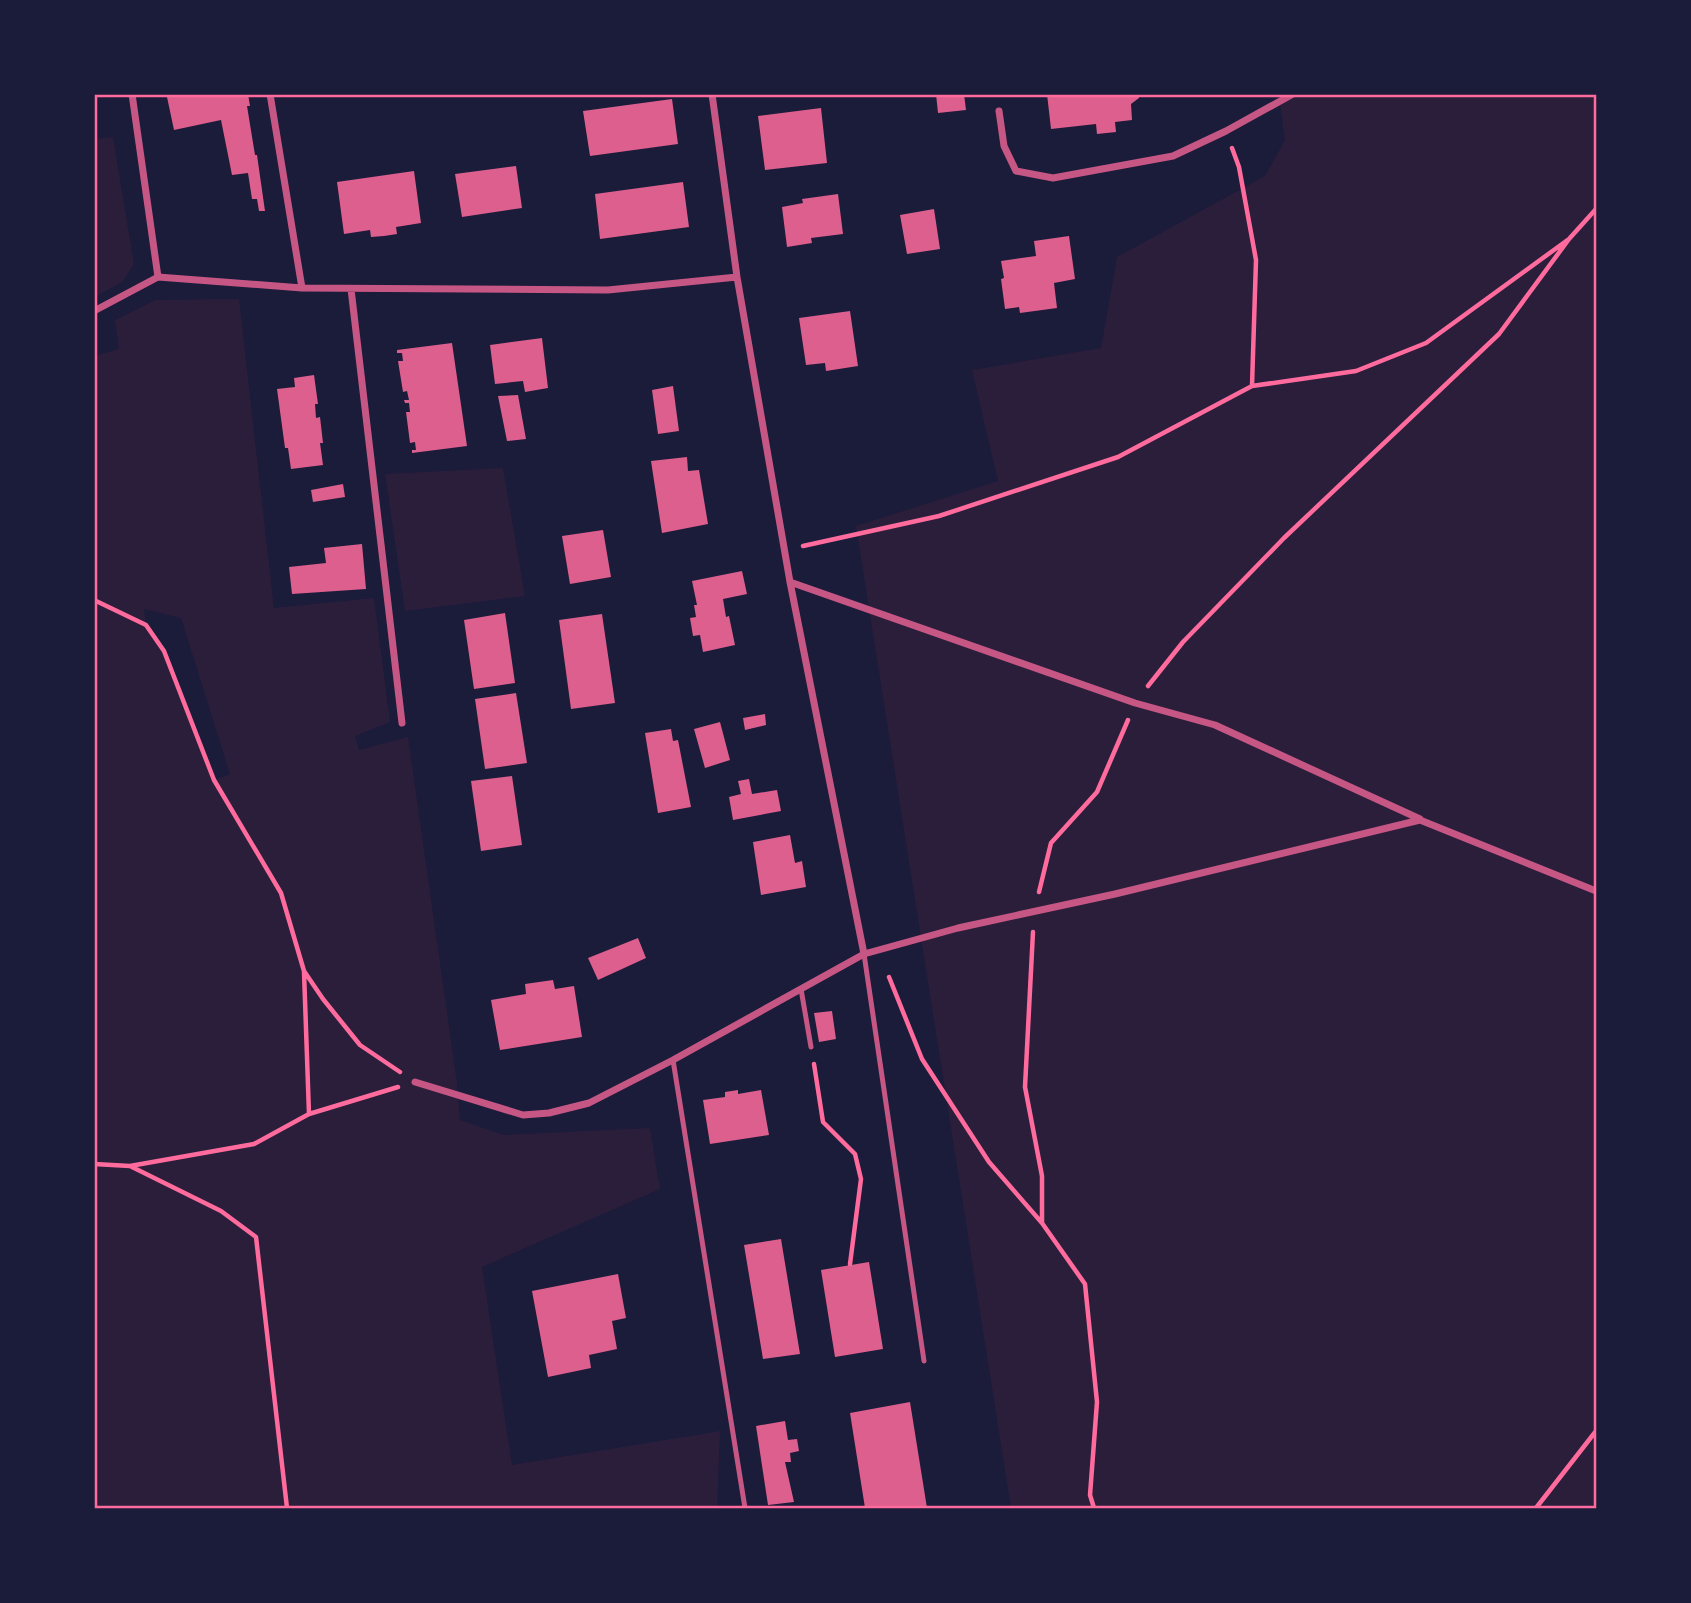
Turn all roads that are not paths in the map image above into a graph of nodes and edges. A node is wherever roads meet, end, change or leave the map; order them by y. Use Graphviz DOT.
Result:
graph roads {
  1 [pos="132,94"];
  2 [pos="271,94"];
  3 [pos="712,94"];
  4 [pos="1293,94"];
  5 [pos="999,111"];
  6 [pos="158,277"];
  7 [pos="737,277"];
  8 [pos="302,288"];
  9 [pos="351,289"];
  10 [pos="94,311"];
  11 [pos="790,582"];
  12 [pos="402,723"];
  13 [pos="1420,820"];
  14 [pos="1597,891"];
  15 [pos="864,954"];
  16 [pos="801,989"];
  17 [pos="811,1047"];
  18 [pos="673,1060"];
  19 [pos="415,1082"];
  20 [pos="924,1361"];
  21 [pos="745,1508"];
  1 -- 6 [label="street"];
  2 -- 8 [label="street"];
  3 -- 7 [label="street"];
  4 -- 5 [label="street"];
  6 -- 8 [label="street"];
  6 -- 10 [label="street"];
  7 -- 9 [label="street"];
  7 -- 11 [label="street"];
  8 -- 9 [label="street"];
  9 -- 12 [label="street"];
  11 -- 13 [label="street"];
  11 -- 15 [label="street"];
  13 -- 14 [label="street"];
  13 -- 15 [label="street"];
  15 -- 16 [label="street"];
  15 -- 20 [label="lane"];
  16 -- 17 [label="lane"];
  16 -- 18 [label="street"];
  18 -- 19 [label="street"];
  18 -- 21 [label="lane"];
}
